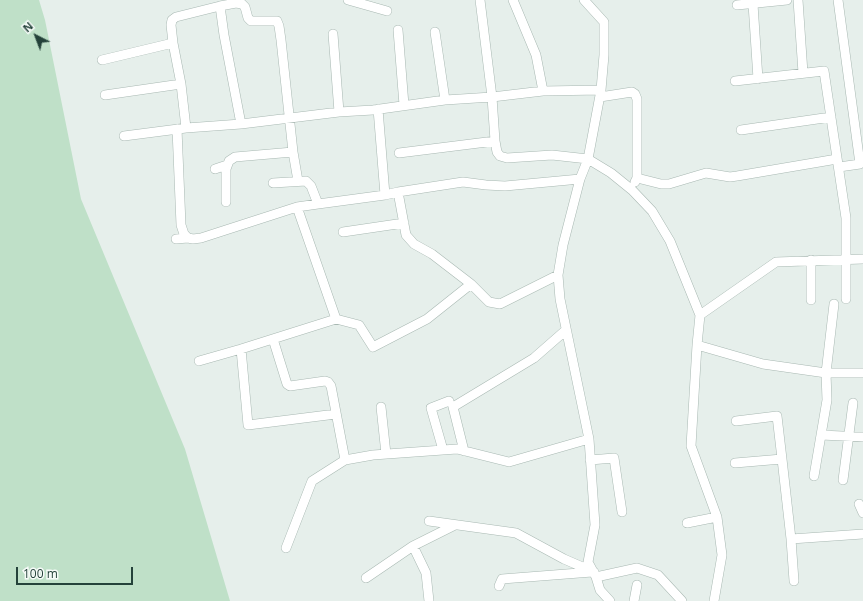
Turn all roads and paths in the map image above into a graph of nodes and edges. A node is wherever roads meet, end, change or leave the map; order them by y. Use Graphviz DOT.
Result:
graph roads {
  1 [pos="348,0"];
  2 [pos="480,0"];
  3 [pos="513,0"];
  4 [pos="584,0"];
  5 [pos="787,0"];
  6 [pos="798,0"];
  7 [pos="838,0"];
  8 [pos="757,2"];
  9 [pos="737,5"];
  10 [pos="220,6"];
  11 [pos="387,11"];
  12 [pos="398,30"];
  13 [pos="435,32"];
  14 [pos="333,34"];
  15 [pos="173,43"];
  16 [pos="102,60"];
  17 [pos="803,73"];
  18 [pos="758,79"];
  19 [pos="735,81"];
  20 [pos="181,84"];
  21 [pos="543,91"];
  22 [pos="601,93"];
  23 [pos="105,95"];
  24 [pos="492,97"];
  25 [pos="444,100"];
  26 [pos="404,106"];
  27 [pos="372,110"];
  28 [pos="339,112"];
  29 [pos="289,117"];
  30 [pos="831,117"];
  31 [pos="241,124"];
  32 [pos="181,129"];
  33 [pos="741,130"];
  34 [pos="124,136"];
  35 [pos="495,141"];
  36 [pos="293,152"];
  37 [pos="399,153"];
  38 [pos="588,159"];
  39 [pos="838,163"];
  40 [pos="226,165"];
  41 [pos="215,169"];
  42 [pos="580,178"];
  43 [pos="637,178"];
  44 [pos="298,181"];
  45 [pos="273,183"];
  46 [pos="632,190"];
  47 [pos="398,192"];
  48 [pos="385,195"];
  49 [pos="226,202"];
  50 [pos="318,204"];
  51 [pos="296,207"];
  52 [pos="404,223"];
  53 [pos="343,232"];
  54 [pos="188,238"];
  55 [pos="176,239"];
  56 [pos="846,259"];
  57 [pos="863,259"];
  58 [pos="811,260"];
  59 [pos="558,275"];
  60 [pos="471,284"];
  61 [pos="846,299"];
  62 [pos="811,300"];
  63 [pos="834,304"];
  64 [pos="700,315"];
  65 [pos="336,319"];
  66 [pos="566,330"];
  67 [pos="273,339"];
  68 [pos="697,345"];
  69 [pos="241,349"];
  70 [pos="199,361"];
  71 [pos="826,373"];
  72 [pos="863,374"];
  73 [pos="449,401"];
  74 [pos="853,403"];
  75 [pos="381,406"];
  76 [pos="336,414"];
  77 [pos="736,422"];
  78 [pos="821,435"];
  79 [pos="849,436"];
  80 [pos="863,437"];
  81 [pos="589,439"];
  82 [pos="443,450"];
  83 [pos="464,451"];
  84 [pos="386,454"];
  85 [pos="782,459"];
  86 [pos="344,460"];
  87 [pos="590,460"];
  88 [pos="735,463"];
  89 [pos="814,476"];
  90 [pos="843,480"];
  91 [pos="859,504"];
  92 [pos="622,512"];
  93 [pos="863,513"];
  94 [pos="718,517"];
  95 [pos="429,521"];
  96 [pos="687,523"];
  97 [pos="455,525"];
  98 [pos="863,534"];
  99 [pos="791,539"];
  100 [pos="413,546"];
  101 [pos="286,548"];
  102 [pos="595,574"];
  103 [pos="366,578"];
  104 [pos="794,581"];
  105 [pos="636,585"];
  106 [pos="500,586"];
  107 [pos="429,601"];
  108 [pos="610,601"];
  109 [pos="634,601"];
  110 [pos="682,601"];
  111 [pos="714,601"];
  1 -- 11 [label="street"];
  2 -- 24 [label="street"];
  3 -- 21 [label="street"];
  4 -- 22 [label="street"];
  5 -- 8 [label="street"];
  6 -- 17 [label="street"];
  7 -- 39 [label="street"];
  8 -- 9 [label="street"];
  8 -- 18 [label="street"];
  10 -- 15 [label="street"];
  10 -- 29 [label="street"];
  10 -- 31 [label="street"];
  12 -- 26 [label="street"];
  13 -- 25 [label="street"];
  14 -- 28 [label="street"];
  15 -- 16 [label="street"];
  15 -- 20 [label="street"];
  17 -- 18 [label="street"];
  17 -- 30 [label="street"];
  18 -- 19 [label="street"];
  20 -- 23 [label="street"];
  20 -- 32 [label="street"];
  21 -- 22 [label="street"];
  21 -- 24 [label="street"];
  22 -- 38 [label="street"];
  22 -- 43 [label="street"];
  24 -- 25 [label="street"];
  24 -- 35 [label="street"];
  25 -- 26 [label="street"];
  26 -- 27 [label="street"];
  27 -- 28 [label="street"];
  27 -- 48 [label="street"];
  28 -- 29 [label="street"];
  29 -- 31 [label="street"];
  29 -- 36 [label="street"];
  30 -- 33 [label="street"];
  30 -- 39 [label="street"];
  31 -- 32 [label="street"];
  32 -- 34 [label="street"];
  32 -- 54 [label="street"];
  35 -- 37 [label="street"];
  35 -- 38 [label="street"];
  36 -- 40 [label="street"];
  36 -- 44 [label="street"];
  38 -- 42 [label="street"];
  38 -- 46 [label="street"];
  39 -- 43 [label="street"];
  39 -- 56 [label="street"];
  40 -- 41 [label="street"];
  40 -- 49 [label="street"];
  42 -- 47 [label="street"];
  42 -- 59 [label="street"];
  43 -- 46 [label="street"];
  44 -- 45 [label="street"];
  44 -- 50 [label="street"];
  46 -- 64 [label="street"];
  47 -- 48 [label="street"];
  47 -- 52 [label="street"];
  48 -- 50 [label="street"];
  50 -- 51 [label="street"];
  51 -- 54 [label="street"];
  51 -- 65 [label="street"];
  52 -- 53 [label="street"];
  52 -- 60 [label="street"];
  54 -- 55 [label="street"];
  56 -- 57 [label="street"];
  56 -- 58 [label="street"];
  56 -- 61 [label="street"];
  58 -- 62 [label="street"];
  58 -- 64 [label="street"];
  59 -- 60 [label="street"];
  59 -- 66 [label="street"];
  60 -- 65 [label="street"];
  63 -- 71 [label="street"];
  64 -- 68 [label="street"];
  65 -- 67 [label="street"];
  66 -- 81 [label="street"];
  66 -- 83 [label="street"];
  67 -- 69 [label="street"];
  67 -- 76 [label="street"];
  68 -- 71 [label="street"];
  68 -- 94 [label="street"];
  69 -- 70 [label="street"];
  69 -- 76 [label="street"];
  71 -- 72 [label="street"];
  71 -- 78 [label="street"];
  73 -- 82 [label="street"];
  74 -- 79 [label="street"];
  75 -- 84 [label="street"];
  76 -- 86 [label="street"];
  77 -- 85 [label="street"];
  78 -- 79 [label="street"];
  78 -- 89 [label="street"];
  79 -- 80 [label="street"];
  79 -- 90 [label="street"];
  81 -- 83 [label="street"];
  81 -- 87 [label="street"];
  82 -- 83 [label="street"];
  82 -- 84 [label="street"];
  84 -- 86 [label="street"];
  85 -- 88 [label="street"];
  85 -- 99 [label="street"];
  86 -- 101 [label="street"];
  87 -- 92 [label="street"];
  87 -- 102 [label="street"];
  91 -- 93 [label="street"];
  94 -- 96 [label="street"];
  94 -- 111 [label="street"];
  95 -- 97 [label="street"];
  97 -- 100 [label="street"];
  97 -- 102 [label="street"];
  98 -- 99 [label="street"];
  99 -- 104 [label="street"];
  100 -- 103 [label="street"];
  100 -- 107 [label="street"];
  102 -- 106 [label="street"];
  102 -- 108 [label="street"];
  102 -- 110 [label="street"];
  105 -- 109 [label="street"];
}
